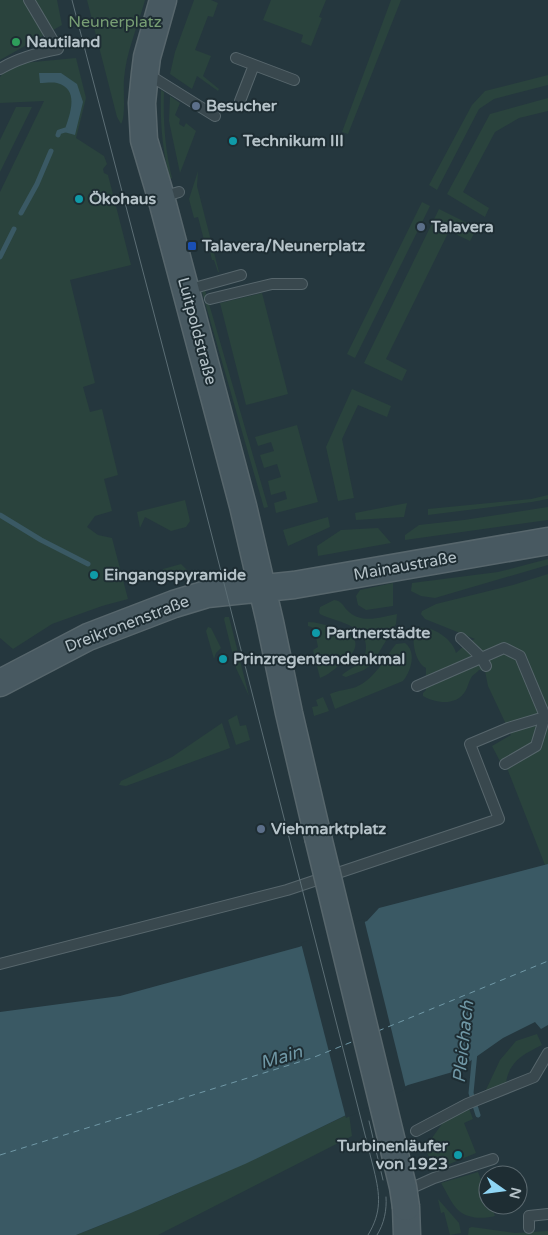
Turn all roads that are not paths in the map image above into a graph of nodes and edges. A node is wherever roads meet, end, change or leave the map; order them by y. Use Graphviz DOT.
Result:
graph roads {
  1 [pos="29,0"];
  2 [pos="162,4"];
  3 [pos="236,58"];
  4 [pos="254,65"];
  5 [pos="0,69"];
  6 [pos="145,73"];
  7 [pos="294,80"];
  8 [pos="240,101"];
  9 [pos="215,116"];
  10 [pos="241,274"];
  11 [pos="302,284"];
  12 [pos="198,295"];
  13 [pos="548,541"];
  14 [pos="262,589"];
  15 [pos="462,638"];
  16 [pos="484,661"];
  17 [pos="0,683"];
  18 [pos="417,686"];
  19 [pos="546,716"];
  20 [pos="505,764"];
  21 [pos="0,964"];
  22 [pos="548,1053"];
  23 [pos="416,1131"];
  24 [pos="493,1159"];
  25 [pos="402,1201"];
  26 [pos="548,1214"];
  27 [pos="529,1228"];
  28 [pos="406,1235"];
  1 -- 5 [label="lane"];
  2 -- 6 [label="main road"];
  3 -- 4 [label="lane"];
  4 -- 7 [label="lane"];
  4 -- 8 [label="lane"];
  6 -- 9 [label="lane"];
  6 -- 12 [label="main road, Luitpoldstraße"];
  10 -- 12 [label="lane"];
  11 -- 12 [label="lane"];
  12 -- 14 [label="main road, Luitpoldstraße"];
  13 -- 14 [label="main road, Mainaustraße"];
  14 -- 17 [label="main road, Dreikronenstraße"];
  14 -- 25 [label="main road, Luitpoldstraße, bridge"];
  15 -- 16 [label="lane"];
  16 -- 18 [label="lane"];
  16 -- 19 [label="lane"];
  19 -- 20 [label="lane"];
  19 -- 21 [label="lane"];
  22 -- 23 [label="lane"];
  24 -- 25 [label="lane"];
  25 -- 28 [label="main road, Luitpoldstraße"];
  26 -- 27 [label="lane"];
}
